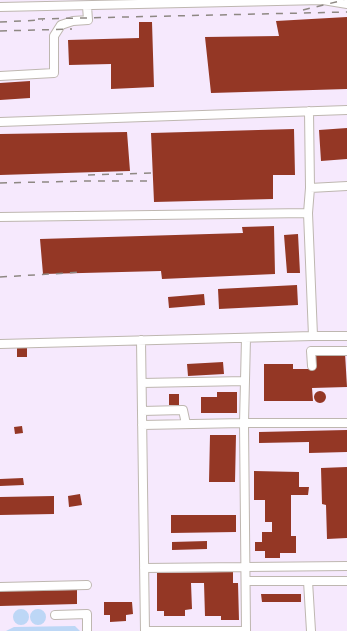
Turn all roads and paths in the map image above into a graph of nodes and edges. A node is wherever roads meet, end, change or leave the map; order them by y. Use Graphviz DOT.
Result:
graph roads {
  1 [pos="257,1"];
  2 [pos="347,4"];
  3 [pos="87,6"];
  4 [pos="0,7"];
  5 [pos="0,76"];
  6 [pos="347,110"];
  7 [pos="309,111"];
  8 [pos="0,122"];
  9 [pos="347,186"];
  10 [pos="310,188"];
  11 [pos="308,212"];
  12 [pos="0,217"];
  13 [pos="313,336"];
  14 [pos="347,336"];
  15 [pos="246,338"];
  16 [pos="142,340"];
  17 [pos="0,344"];
  18 [pos="347,351"];
  19 [pos="312,366"];
  20 [pos="245,381"];
  21 [pos="142,383"];
  22 [pos="142,411"];
  23 [pos="347,422"];
  24 [pos="244,423"];
  25 [pos="186,424"];
  26 [pos="142,425"];
  27 [pos="347,566"];
  28 [pos="246,567"];
  29 [pos="144,568"];
  30 [pos="246,581"];
  31 [pos="308,581"];
  32 [pos="347,582"];
  33 [pos="87,585"];
  34 [pos="0,587"];
  35 [pos="55,615"];
  36 [pos="86,631"];
  37 [pos="139,631"];
  38 [pos="145,631"];
  39 [pos="160,631"];
  40 [pos="246,631"];
  41 [pos="311,631"];
  1 -- 2 [label="lane"];
  1 -- 3 [label="lane"];
  3 -- 4 [label="lane"];
  3 -- 5 [label="lane"];
  6 -- 7 [label="lane"];
  7 -- 8 [label="lane"];
  7 -- 10 [label="lane"];
  9 -- 10 [label="lane"];
  10 -- 11 [label="lane"];
  11 -- 12 [label="lane"];
  11 -- 13 [label="lane"];
  13 -- 14 [label="lane"];
  13 -- 15 [label="lane"];
  15 -- 16 [label="lane"];
  15 -- 20 [label="lane"];
  16 -- 17 [label="lane"];
  16 -- 21 [label="lane"];
  18 -- 19 [label="lane"];
  20 -- 21 [label="lane"];
  20 -- 24 [label="lane"];
  21 -- 22 [label="lane"];
  22 -- 25 [label="lane"];
  22 -- 26 [label="lane"];
  23 -- 24 [label="lane"];
  24 -- 25 [label="lane"];
  24 -- 28 [label="lane"];
  25 -- 26 [label="lane"];
  26 -- 29 [label="lane"];
  27 -- 28 [label="lane"];
  28 -- 29 [label="lane"];
  28 -- 30 [label="lane"];
  29 -- 38 [label="lane"];
  30 -- 31 [label="lane"];
  30 -- 40 [label="lane"];
  31 -- 32 [label="lane"];
  31 -- 41 [label="lane"];
  33 -- 34 [label="lane"];
  35 -- 36 [label="lane"];
  37 -- 38 [label="lane"];
  38 -- 39 [label="lane"];
  39 -- 40 [label="lane"];
}
